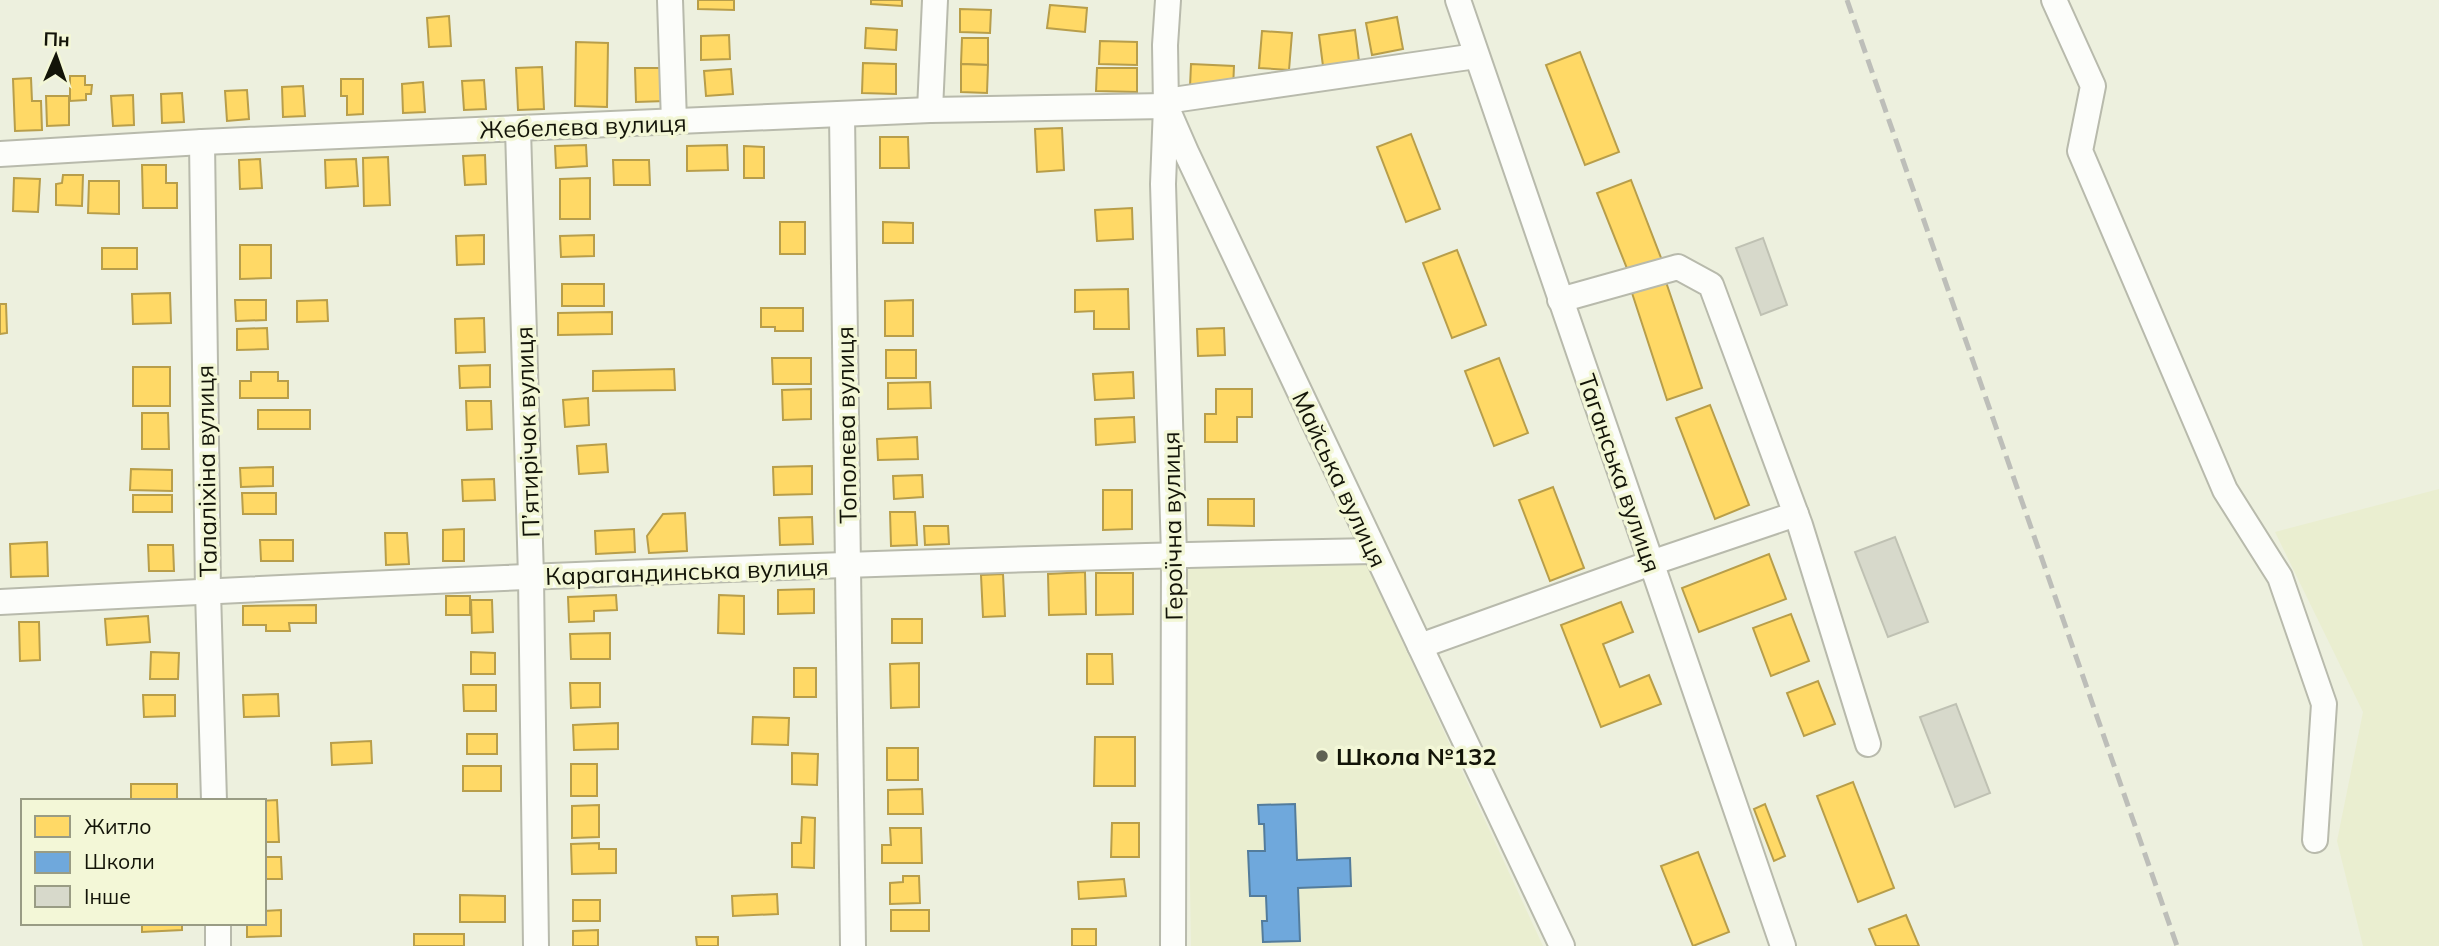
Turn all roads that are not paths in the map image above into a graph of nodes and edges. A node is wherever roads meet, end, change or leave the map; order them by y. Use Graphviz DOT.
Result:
graph roads {
  1 [pos="670,0"];
  2 [pos="935,0"];
  3 [pos="1168,0"];
  4 [pos="1458,0"];
  5 [pos="2054,0"];
  6 [pos="1476,56"];
  7 [pos="1166,104"];
  8 [pos="930,110"];
  9 [pos="842,114"];
  10 [pos="674,122"];
  11 [pos="518,129"];
  12 [pos="202,142"];
  13 [pos="0,154"];
  14 [pos="1560,300"];
  15 [pos="1796,514"];
  16 [pos="1374,551"];
  17 [pos="1174,555"];
  18 [pos="1651,563"];
  19 [pos="848,565"];
  20 [pos="531,577"];
  21 [pos="208,591"];
  22 [pos="0,602"];
  23 [pos="1420,646"];
  24 [pos="1868,744"];
  25 [pos="214,799"];
  26 [pos="2315,840"];
  27 [pos="218,925"];
  28 [pos="218,946"];
  29 [pos="536,946"];
  30 [pos="853,946"];
  31 [pos="1173,946"];
  32 [pos="1562,946"];
  33 [pos="1783,946"];
  1 -- 10 [label="street"];
  2 -- 8 [label="street"];
  3 -- 7 [label="street, Майська вулиця"];
  4 -- 6 [label="street, Таганська вулиця"];
  5 -- 26 [label="street"];
  6 -- 7 [label="street, Жебелєва вулиця"];
  6 -- 14 [label="street, Таганська вулиця"];
  7 -- 8 [label="street, Жебелєва вулиця"];
  7 -- 16 [label="street, Майська вулиця"];
  7 -- 17 [label="street, Героїчна вулиця"];
  8 -- 9 [label="street, Жебелєва вулиця"];
  9 -- 10 [label="street, Жебелєва вулиця"];
  9 -- 19 [label="street, Тополєва вулиця"];
  10 -- 11 [label="street, Жебелєва вулиця"];
  11 -- 12 [label="street, Жебелєва вулиця"];
  11 -- 20 [label="street, П’ятирічок вулиця"];
  12 -- 13 [label="street, Жебелєва вулиця"];
  12 -- 21 [label="street, Талаліхіна вулиця"];
  14 -- 15 [label="street"];
  14 -- 18 [label="street, Таганська вулиця"];
  15 -- 18 [label="street"];
  15 -- 24 [label="street"];
  16 -- 17 [label="street, Карагандинська вулиця"];
  16 -- 23 [label="street, Майська вулиця"];
  17 -- 19 [label="street, Карагандинська вулиця"];
  17 -- 31 [label="street, Героїчна вулиця"];
  18 -- 23 [label="street"];
  18 -- 33 [label="street, Таганська вулиця"];
  19 -- 20 [label="street, Карагандинська вулиця"];
  19 -- 30 [label="street, Тополєва вулиця"];
  20 -- 21 [label="street, Карагандинська вулиця"];
  20 -- 29 [label="street, П’ятирічок вулиця"];
  21 -- 22 [label="street, Карагандинська вулиця"];
  21 -- 25 [label="street, Талаліхіна вулиця"];
  23 -- 32 [label="street, Майська вулиця"];
  27 -- 28 [label="street"];
}
